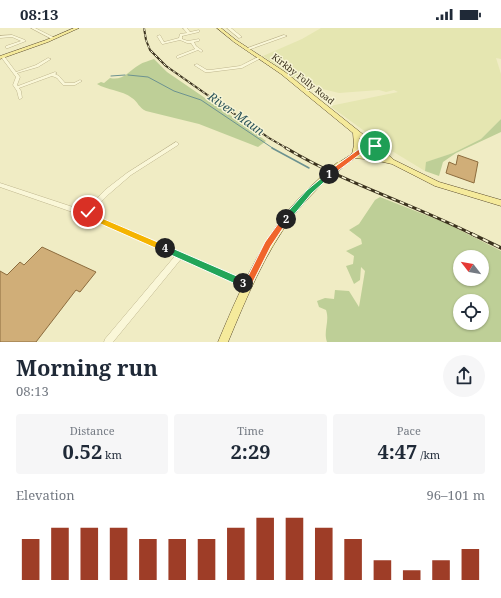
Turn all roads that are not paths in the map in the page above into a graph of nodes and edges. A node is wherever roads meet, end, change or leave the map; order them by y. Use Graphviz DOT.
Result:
graph roads {
  1 [pos="33,28"];
  2 [pos="77,28"];
  3 [pos="185,28"];
  4 [pos="219,28"];
  5 [pos="229,28"];
  6 [pos="198,31"];
  7 [pos="189,33"];
  8 [pos="159,36"];
  9 [pos="285,36"];
  10 [pos="0,37"];
  11 [pos="240,37"];
  12 [pos="53,38"];
  13 [pos="180,39"];
  14 [pos="198,40"];
  15 [pos="163,42"];
  16 [pos="192,42"];
  17 [pos="7,47"];
  18 [pos="165,48"];
  19 [pos="247,48"];
  20 [pos="1,57"];
  21 [pos="178,57"];
  22 [pos="261,58"];
  23 [pos="49,59"];
  24 [pos="196,65"];
  25 [pos="15,73"];
  26 [pos="80,81"];
  27 [pos="64,84"];
  28 [pos="18,88"];
  29 [pos="60,88"];
  30 [pos="20,98"];
  31 [pos="356,133"];
  32 [pos="176,144"];
  33 [pos="372,148"];
  34 [pos="355,156"];
  35 [pos="399,165"];
  36 [pos="0,185"];
  37 [pos="501,203"];
  38 [pos="86,214"];
  39 [pos="180,255"];
  40 [pos="248,285"];
  41 [pos="108,342"];
  42 [pos="223,342"];
  1 -- 12 [label="street"];
  2 -- 12 [label="main road"];
  3 -- 7 [label="street"];
  4 -- 19 [label="main road, Kirkby Folly Road"];
  5 -- 11 [label="street"];
  6 -- 7 [label="street"];
  7 -- 13 [label="street"];
  8 -- 15 [label="street"];
  9 -- 19 [label="street"];
  10 -- 17 [label="street"];
  12 -- 20 [label="main road"];
  13 -- 15 [label="street"];
  13 -- 16 [label="street"];
  14 -- 16 [label="street"];
  15 -- 18 [label="street"];
  16 -- 21 [label="street"];
  19 -- 22 [label="main road, Kirkby Folly Road"];
  20 -- 25 [label="street"];
  22 -- 24 [label="street"];
  22 -- 31 [label="main road, Kirkby Folly Road"];
  23 -- 25 [label="street"];
  25 -- 28 [label="street"];
  26 -- 27 [label="street"];
  27 -- 28 [label="street"];
  27 -- 29 [label="street"];
  28 -- 30 [label="street"];
  31 -- 33 [label="main road, Kirkby Folly Road"];
  31 -- 34 [label="main road"];
  32 -- 38 [label="street"];
  33 -- 34 [label="main road"];
  33 -- 35 [label="main road, Kirkby Folly Road"];
  34 -- 35 [label="main road"];
  34 -- 40 [label="main road, bridge"];
  35 -- 37 [label="main road"];
  36 -- 38 [label="street"];
  38 -- 39 [label="street"];
  39 -- 40 [label="street"];
  39 -- 41 [label="street"];
  40 -- 42 [label="main road"];
}
